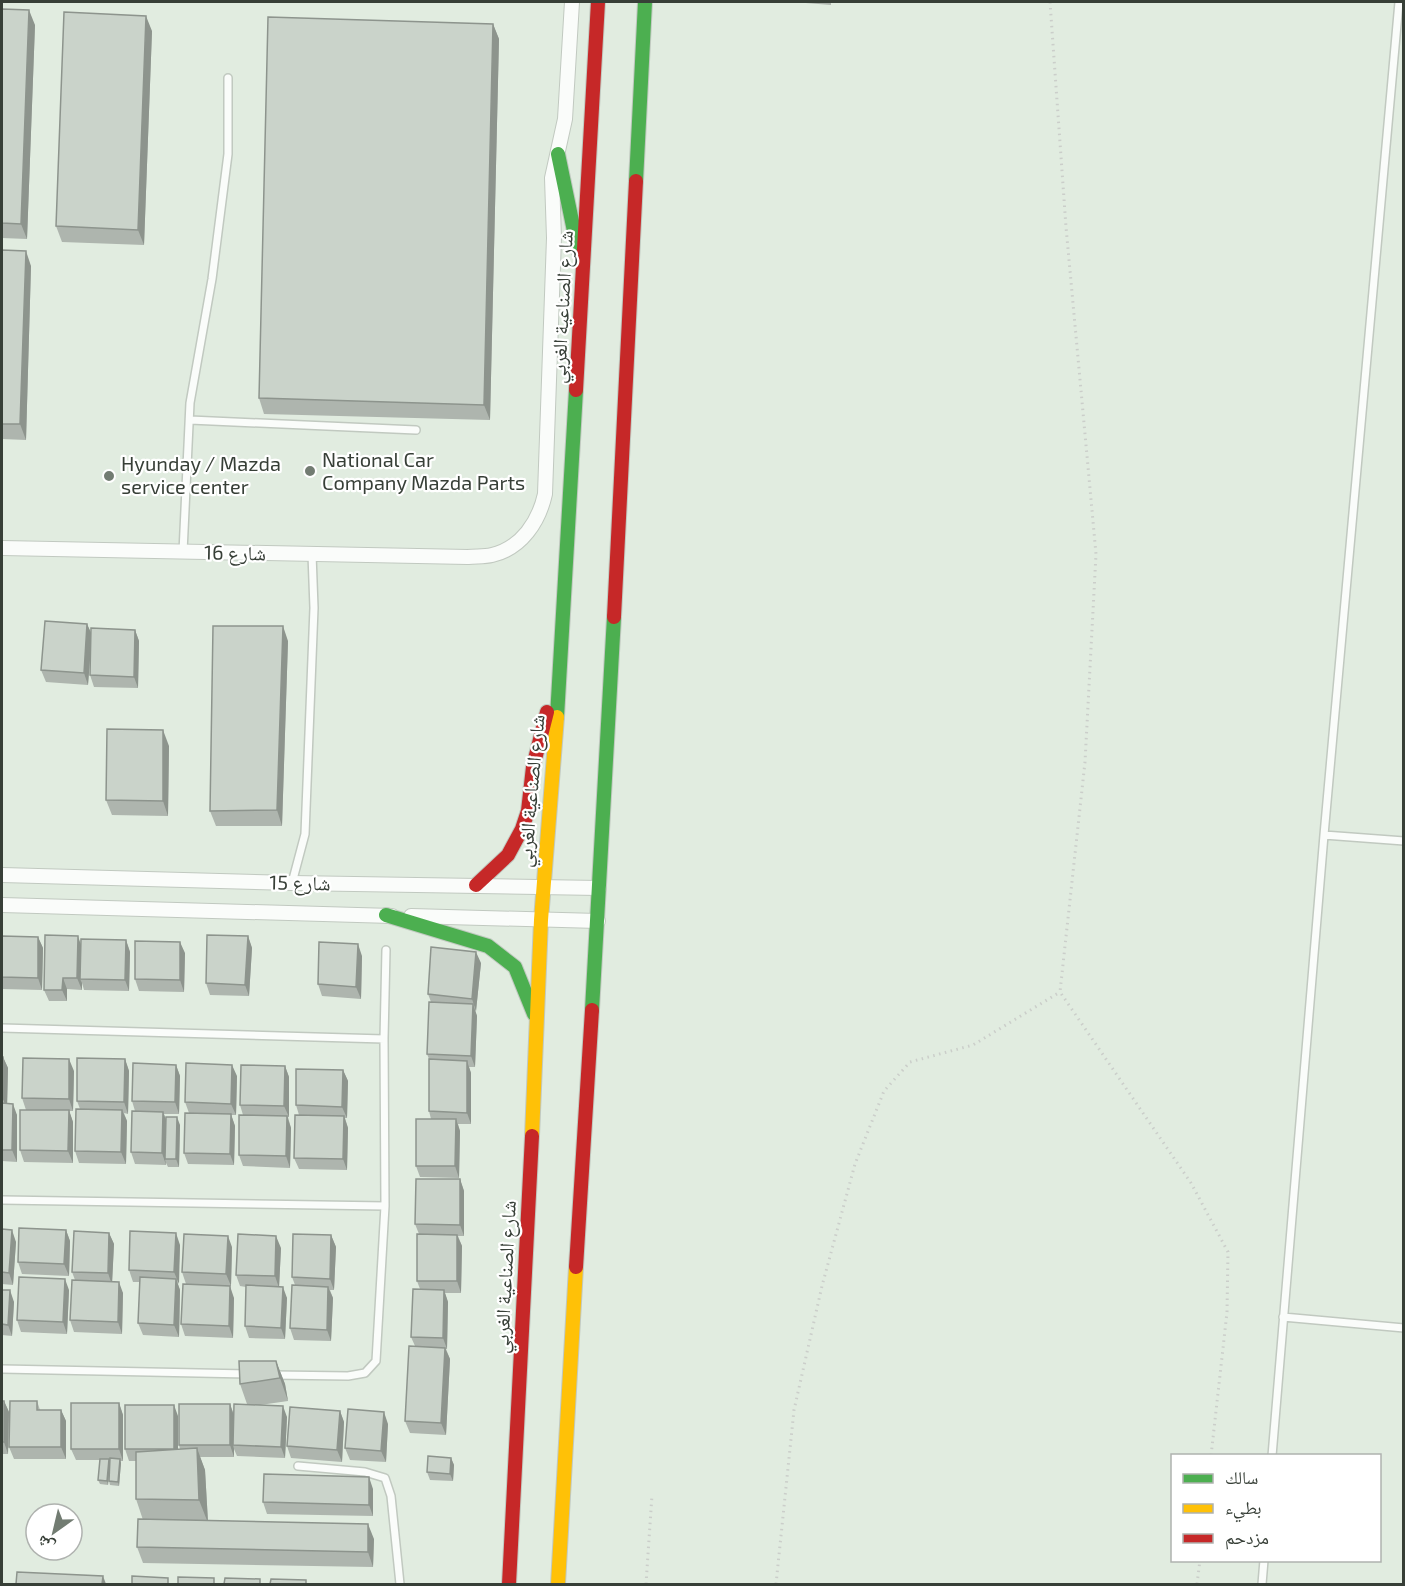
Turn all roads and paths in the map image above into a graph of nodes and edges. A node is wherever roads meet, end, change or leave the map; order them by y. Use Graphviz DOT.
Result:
graph roads {
  1 [pos="598,2"];
  2 [pos="645,2"];
  3 [pos="1050,2"];
  4 [pos="1399,2"];
  5 [pos="571,3"];
  6 [pos="228,78"];
  7 [pos="558,154"];
  8 [pos="583,269"];
  9 [pos="190,420"];
  10 [pos="416,430"];
  11 [pos="2,548"];
  12 [pos="183,552"];
  13 [pos="312,554"];
  14 [pos="468,557"];
  15 [pos="560,674"];
  16 [pos="1324,835"];
  17 [pos="1404,841"];
  18 [pos="2,875"];
  19 [pos="292,883"];
  20 [pos="476,885"];
  21 [pos="543,888"];
  22 [pos="599,888"];
  23 [pos="2,905"];
  24 [pos="386,915"];
  25 [pos="540,920"];
  26 [pos="598,921"];
  27 [pos="386,950"];
  28 [pos="1060,992"];
  29 [pos="538,1023"];
  30 [pos="2,1028"];
  31 [pos="384,1039"];
  32 [pos="2,1200"];
  33 [pos="385,1206"];
  34 [pos="1283,1317"];
  35 [pos="1404,1328"];
  36 [pos="2,1369"];
  37 [pos="252,1374"];
  38 [pos="264,1375"];
  39 [pos="1211,1454"];
  40 [pos="1272,1454"];
  41 [pos="298,1466"];
  42 [pos="652,1495"];
  43 [pos="1200,1562"];
  44 [pos="1264,1562"];
  45 [pos="400,1584"];
  46 [pos="509,1584"];
  47 [pos="558,1584"];
  48 [pos="646,1584"];
  49 [pos="776,1584"];
  50 [pos="1197,1584"];
  51 [pos="1262,1584"];
  1 -- 8 [label="main road, شارع الصناعية الغربي"];
  2 -- 22 [label="main road"];
  3 -- 28 [label="path"];
  4 -- 16 [label="lane"];
  5 -- 7 [label="street, شارع الصناعية الغربي"];
  6 -- 9 [label="lane"];
  7 -- 8 [label="main road"];
  7 -- 14 [label="street, شارع الصناعية الغربي"];
  8 -- 15 [label="main road, شارع الصناعية الغربي"];
  9 -- 10 [label="lane"];
  9 -- 12 [label="lane"];
  11 -- 12 [label="street, شارع 16"];
  12 -- 13 [label="street, شارع 16"];
  13 -- 14 [label="street, شارع 16"];
  13 -- 19 [label="lane"];
  15 -- 20 [label="main road"];
  15 -- 21 [label="main road, شارع الصناعية الغربي"];
  16 -- 17 [label="lane"];
  16 -- 34 [label="lane"];
  18 -- 19 [label="street, شارع 15"];
  19 -- 20 [label="street, شارع 15"];
  20 -- 21 [label="street, شارع 15"];
  21 -- 22 [label="street, شارع 15"];
  21 -- 25 [label="main road, شارع الصناعية الغربي"];
  22 -- 26 [label="main road"];
  23 -- 24 [label="street, شارع 15"];
  24 -- 25 [label="street, شارع 15"];
  24 -- 29 [label="main road"];
  25 -- 26 [label="street, شارع 15"];
  25 -- 29 [label="main road, شارع الصناعية الغربي"];
  26 -- 47 [label="main road"];
  27 -- 31 [label="lane"];
  28 -- 39 [label="path"];
  28 -- 49 [label="path"];
  29 -- 46 [label="main road, شارع الصناعية الغربي"];
  30 -- 31 [label="lane"];
  31 -- 33 [label="lane"];
  32 -- 33 [label="lane"];
  33 -- 38 [label="lane"];
  34 -- 35 [label="lane"];
  34 -- 40 [label="lane"];
  36 -- 37 [label="lane"];
  41 -- 45 [label="lane"];
  42 -- 48 [label="path"];
  43 -- 50 [label="path"];
  44 -- 51 [label="lane"];
}
